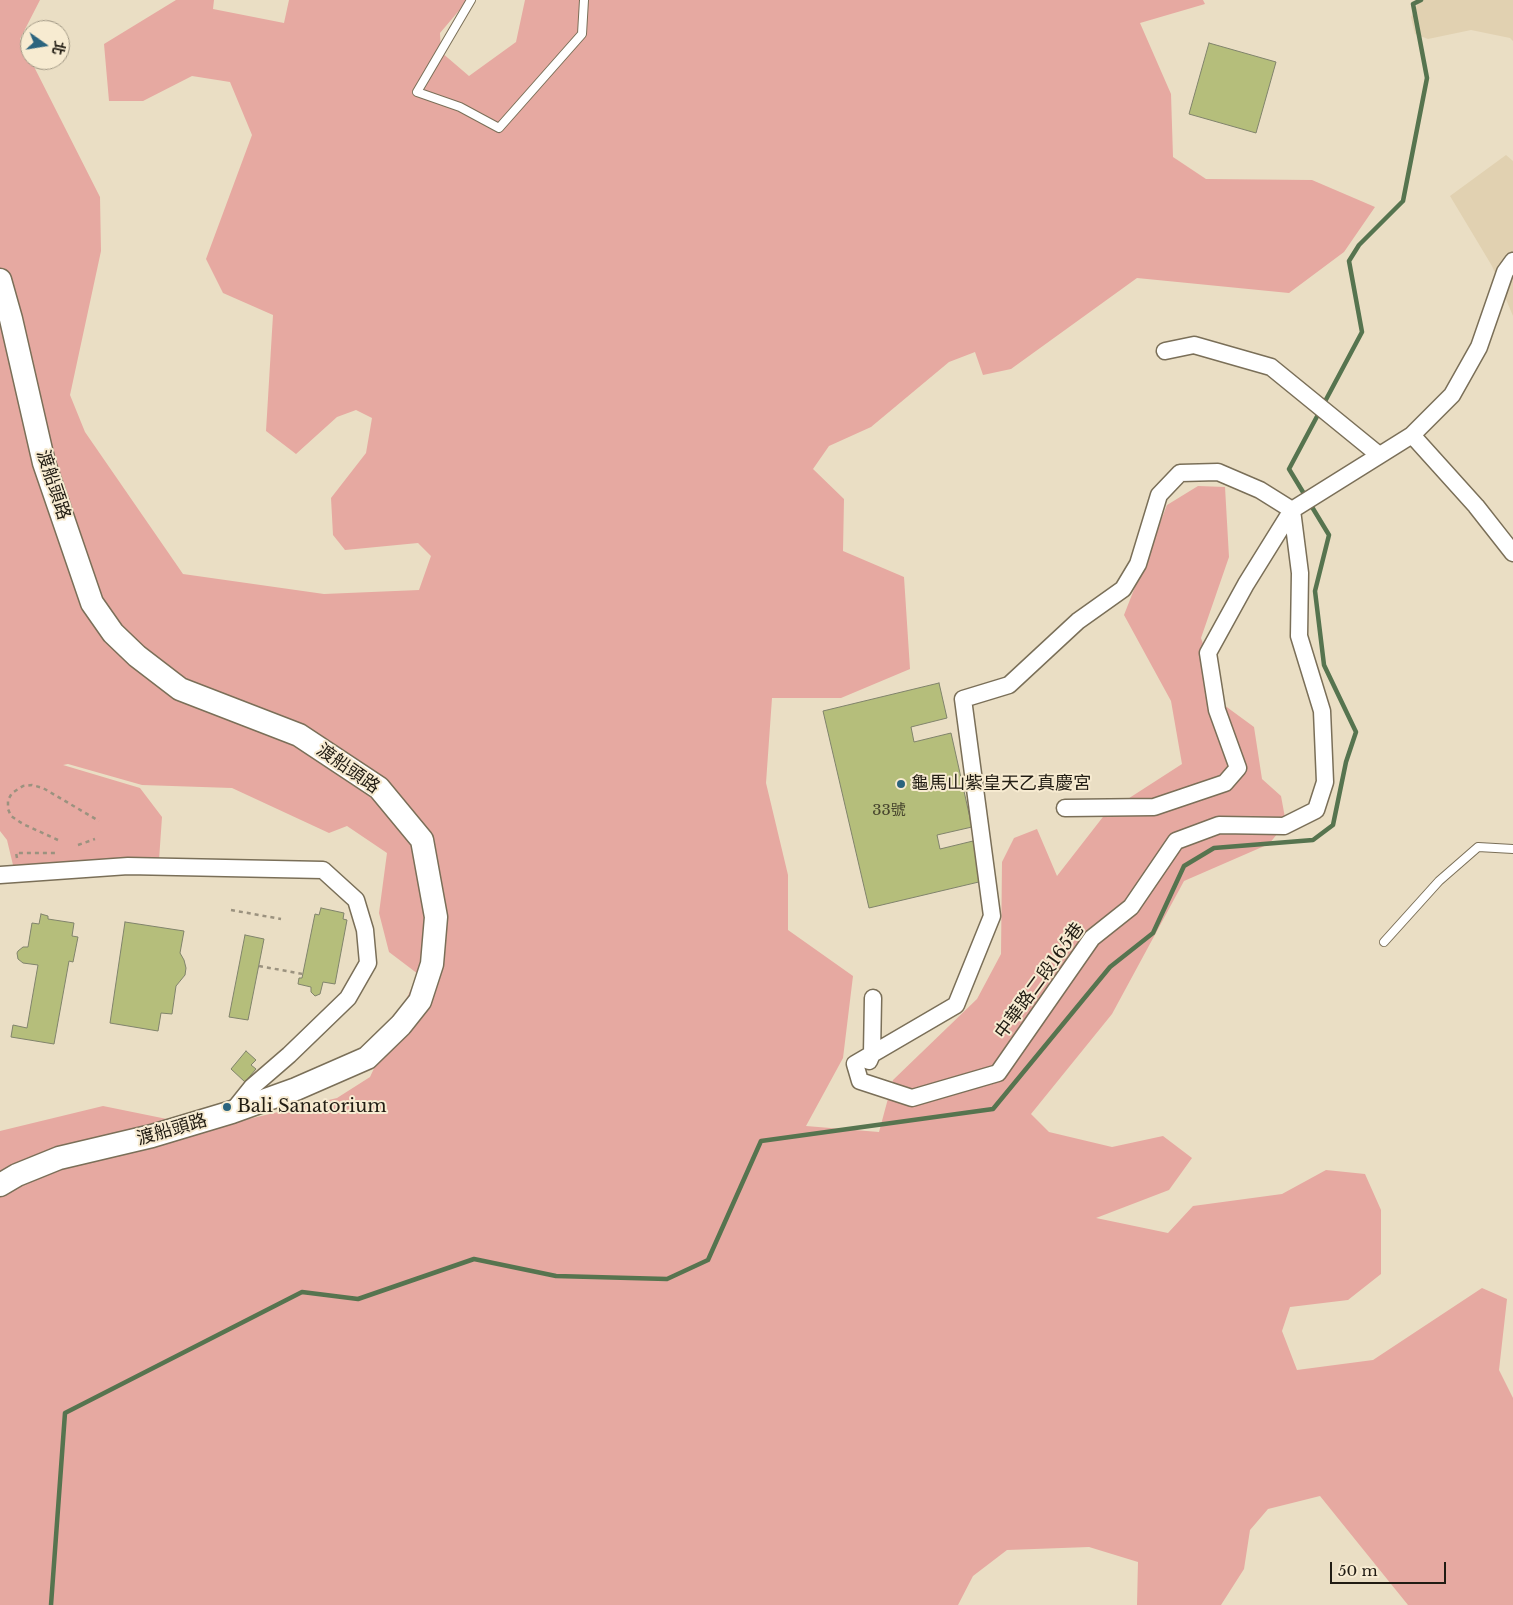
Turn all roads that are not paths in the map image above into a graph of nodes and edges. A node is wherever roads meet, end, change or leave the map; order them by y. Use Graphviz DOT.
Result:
graph roads {
  1 [pos="471,0"];
  2 [pos="584,0"];
  3 [pos="1513,260"];
  4 [pos="0,280"];
  5 [pos="1165,351"];
  6 [pos="1412,435"];
  7 [pos="1379,455"];
  8 [pos="1295,508"];
  9 [pos="1513,553"];
  10 [pos="1065,808"];
  11 [pos="1513,849"];
  12 [pos="0,875"];
  13 [pos="1384,942"];
  14 [pos="873,998"];
  15 [pos="872,1054"];
  16 [pos="232,1112"];
  17 [pos="0,1185"];
  1 -- 2 [label="lane"];
  3 -- 6 [label="street"];
  4 -- 16 [label="street, 渡船頭路"];
  5 -- 7 [label="street"];
  6 -- 7 [label="street"];
  6 -- 9 [label="street"];
  7 -- 8 [label="street"];
  8 -- 10 [label="street"];
  8 -- 15 [label="street, 中華路二段165巷"];
  8 -- 15 [label="street, 中華路二段165巷"];
  11 -- 13 [label="lane"];
  12 -- 16 [label="street"];
  14 -- 15 [label="street"];
  16 -- 17 [label="street, 渡船頭路"];
}
